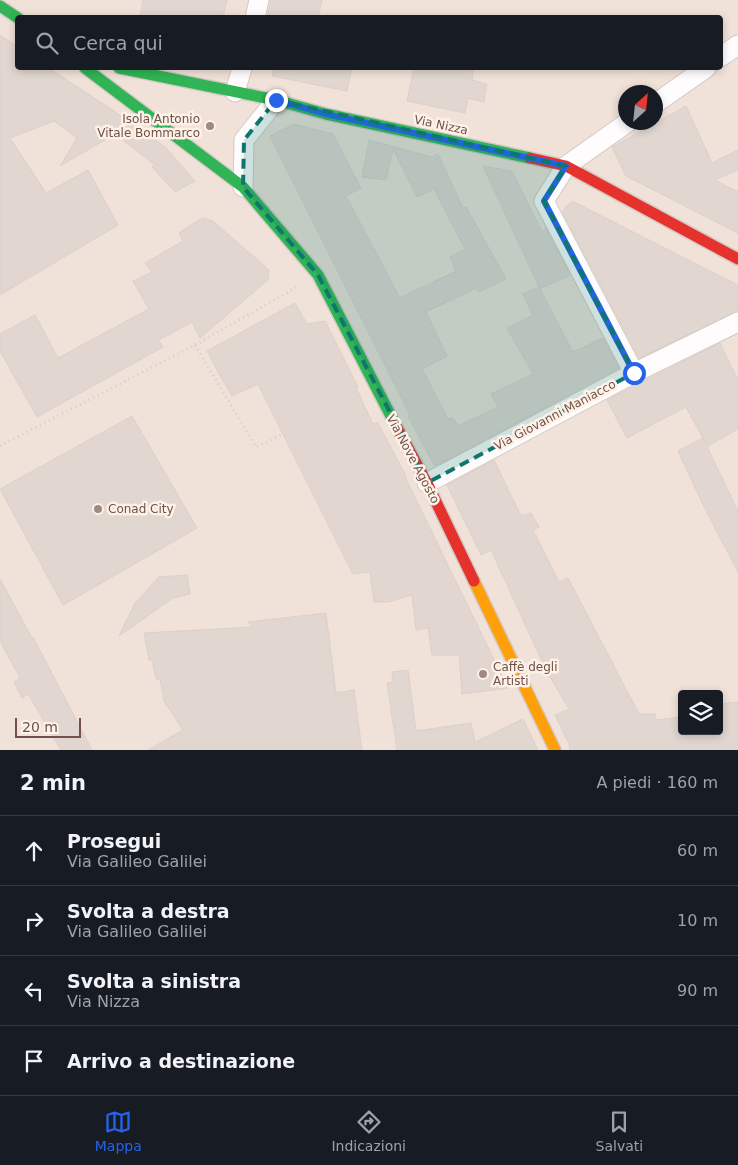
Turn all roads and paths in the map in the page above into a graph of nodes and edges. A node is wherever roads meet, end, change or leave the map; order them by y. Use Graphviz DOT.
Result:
graph roads {
  1 [pos="259,0"];
  2 [pos="0,6"];
  3 [pos="256,15"];
  4 [pos="15,16"];
  5 [pos="738,45"];
  6 [pos="723,55"];
  7 [pos="88,70"];
  8 [pos="129,70"];
  9 [pos="241,70"];
  10 [pos="703,70"];
  11 [pos="235,92"];
  12 [pos="663,98"];
  13 [pos="276,100"];
  14 [pos="618,129"];
  15 [pos="566,166"];
  16 [pos="243,187"];
  17 [pos="738,259"];
  18 [pos="318,275"];
  19 [pos="738,322"];
  20 [pos="195,345"];
  21 [pos="634,373"];
  22 [pos="281,435"];
  23 [pos="0,446"];
  24 [pos="427,483"];
  25 [pos="555,750"];
  1 -- 3 [label="street"];
  2 -- 4 [label="main road"];
  5 -- 6 [label="street"];
  7 -- 16 [label="main road, Via Nove Agosto"];
  8 -- 11 [label="main road, Via Nizza"];
  9 -- 11 [label="street"];
  10 -- 12 [label="street"];
  11 -- 13 [label="main road, Via Nizza"];
  13 -- 15 [label="main road, Via Nizza"];
  13 -- 16 [label="street"];
  14 -- 15 [label="street"];
  15 -- 17 [label="main road, Via Nizza"];
  15 -- 21 [label="street"];
  16 -- 18 [label="main road, Via Nove Agosto"];
  18 -- 20 [label="path"];
  18 -- 24 [label="main road, Via Nove Agosto"];
  19 -- 21 [label="street, Via Giovanni Maniacco"];
  20 -- 22 [label="path"];
  20 -- 23 [label="path"];
  21 -- 24 [label="street, Via Giovanni Maniacco"];
  24 -- 25 [label="main road, Via Nove Agosto"];
}
